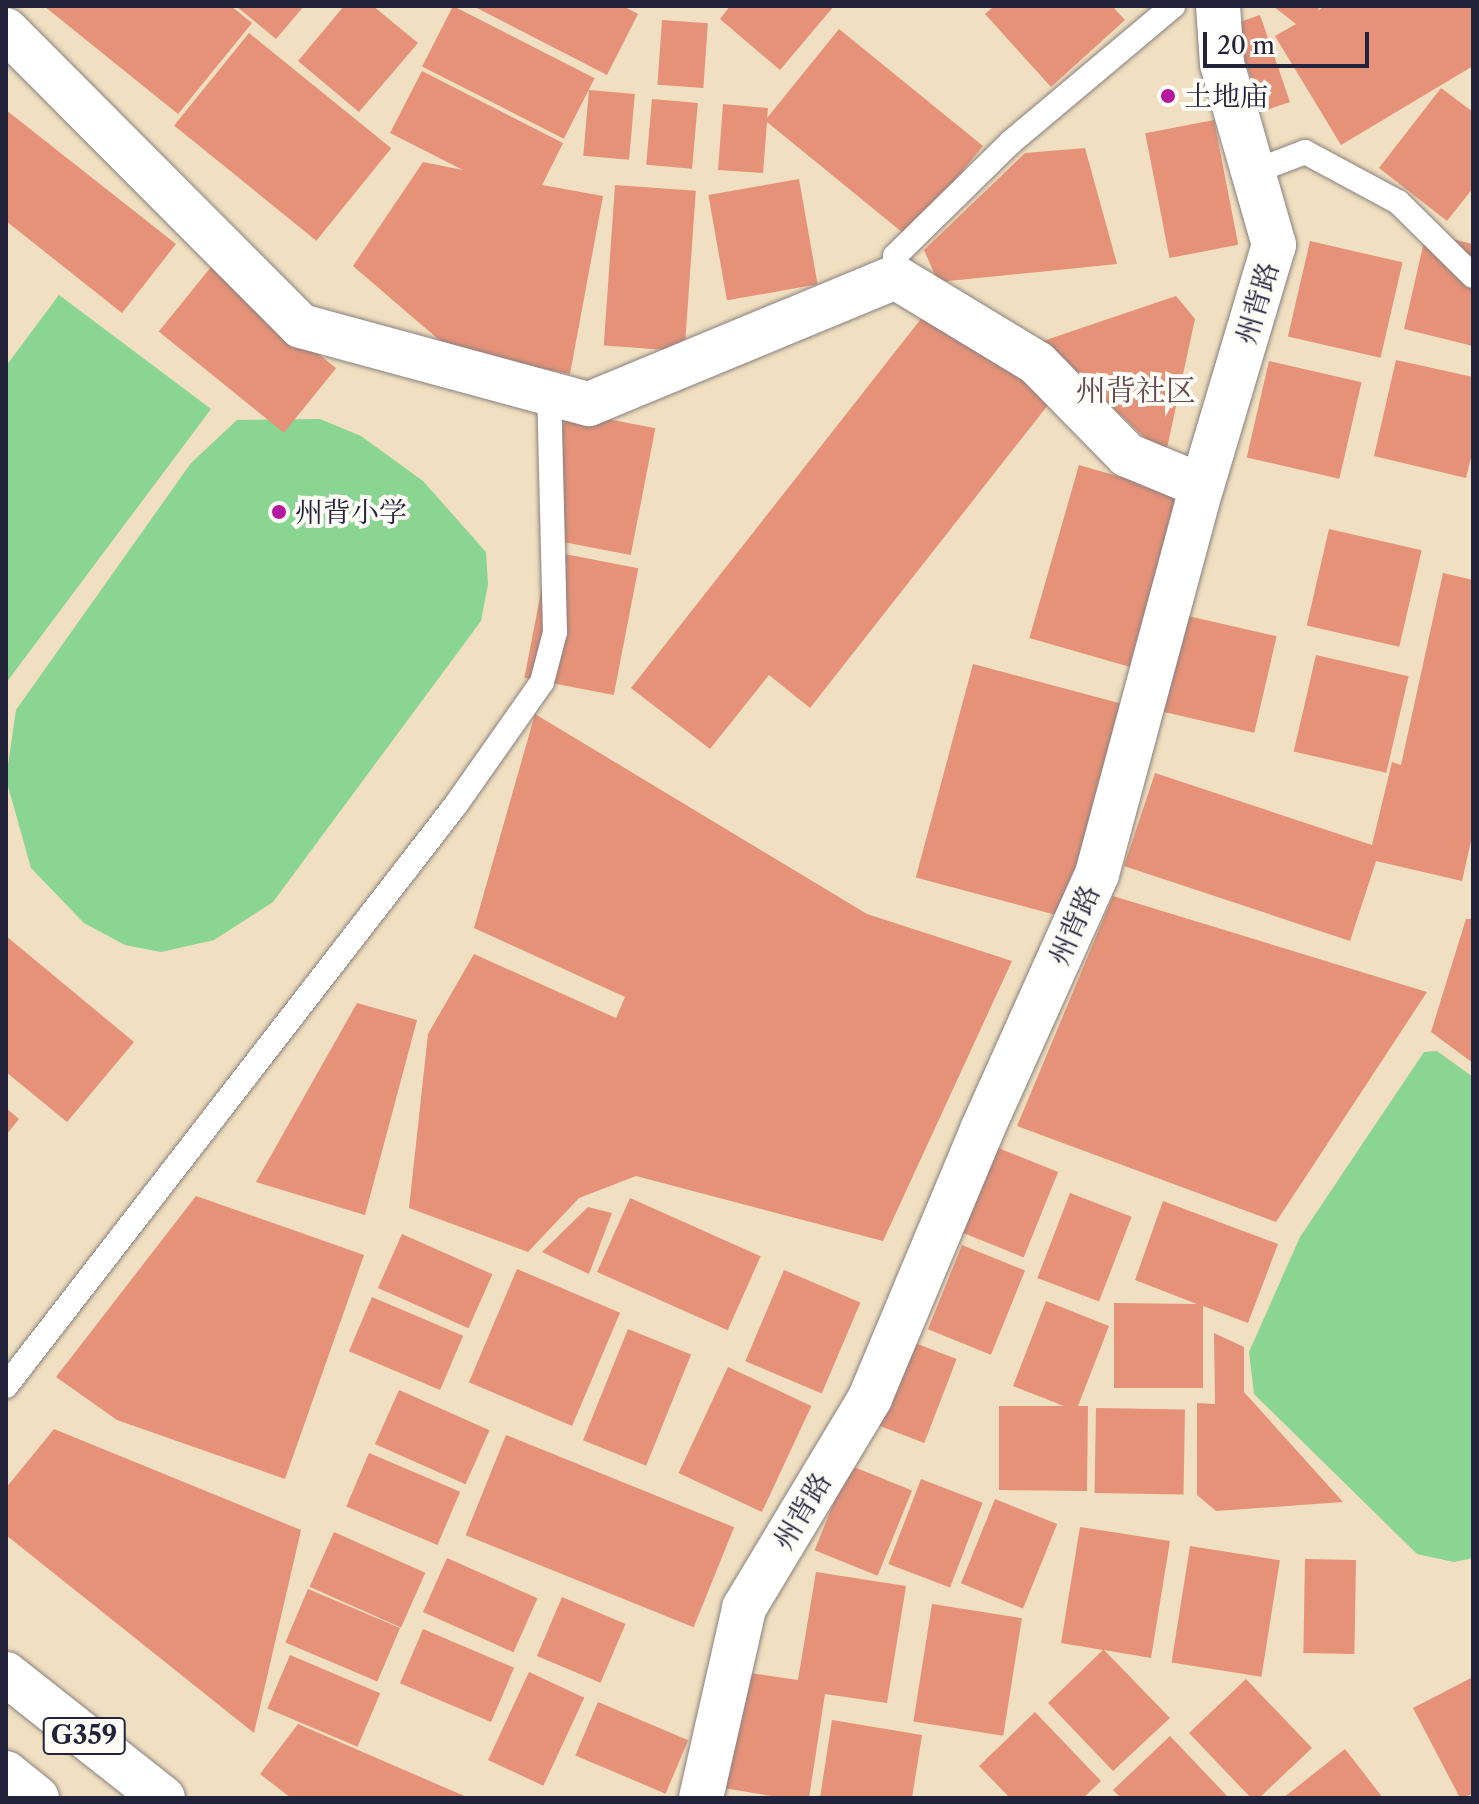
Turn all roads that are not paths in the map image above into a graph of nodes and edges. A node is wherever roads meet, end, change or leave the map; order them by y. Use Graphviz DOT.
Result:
graph roads {
  1 [pos="1173,6"];
  2 [pos="1218,6"];
  3 [pos="6,30"];
  4 [pos="1253,172"];
  5 [pos="1473,276"];
  6 [pos="895,277"];
  7 [pos="549,392"];
  8 [pos="1202,486"];
  9 [pos="6,1386"];
  10 [pos="6,1674"];
  11 [pos="6,1773"];
  12 [pos="37,1798"];
  13 [pos="163,1798"];
  14 [pos="701,1798"];
  1 -- 6 [label="lane"];
  2 -- 4 [label="main road, 州背路"];
  3 -- 7 [label="main road"];
  4 -- 5 [label="lane"];
  4 -- 8 [label="main road, 州背路"];
  6 -- 7 [label="main road"];
  6 -- 8 [label="main road"];
  7 -- 9 [label="lane"];
  8 -- 14 [label="main road, 州背路"];
  10 -- 13 [label="main road, G359"];
  11 -- 12 [label="main road, G359"];
}
